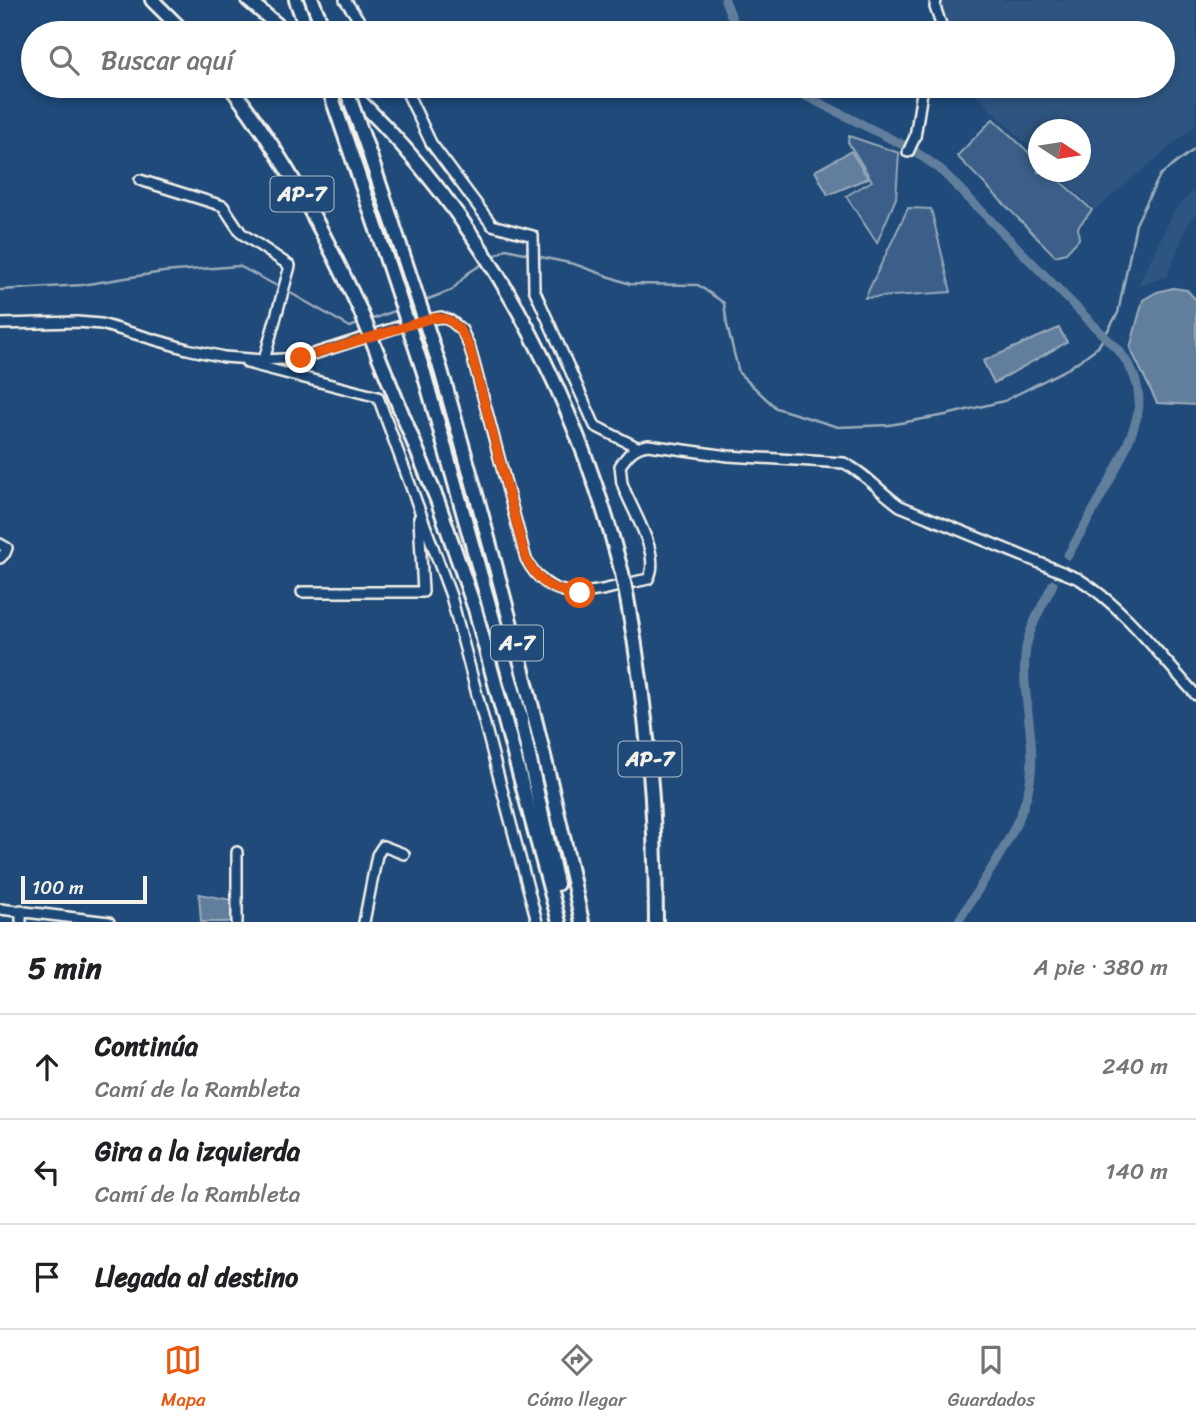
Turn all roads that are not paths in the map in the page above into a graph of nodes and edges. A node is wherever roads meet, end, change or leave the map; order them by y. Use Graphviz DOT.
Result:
graph roads {
  1 [pos="152,0"];
  2 [pos="248,0"];
  3 [pos="296,0"];
  4 [pos="312,0"];
  5 [pos="345,0"];
  6 [pos="936,0"];
  7 [pos="173,21"];
  8 [pos="273,21"];
  9 [pos="304,21"];
  10 [pos="320,21"];
  11 [pos="360,21"];
  12 [pos="940,21"];
  13 [pos="239,98"];
  14 [pos="332,98"];
  15 [pos="349,98"];
  16 [pos="356,98"];
  17 [pos="410,98"];
  18 [pos="921,98"];
  19 [pos="910,148"];
  20 [pos="140,180"];
  21 [pos="0,324"];
  22 [pos="224,357"];
  23 [pos="264,360"];
  24 [pos="637,447"];
  25 [pos="419,509"];
  26 [pos="0,544"];
  27 [pos="0,558"];
  28 [pos="302,592"];
  29 [pos="1196,695"];
  30 [pos="237,852"];
  31 [pos="404,854"];
  32 [pos="0,909"];
  33 [pos="20,910"];
  34 [pos="21,922"];
  35 [pos="109,922"];
  36 [pos="237,922"];
  37 [pos="364,922"];
  38 [pos="537,922"];
  39 [pos="562,922"];
  40 [pos="582,922"];
  41 [pos="656,922"];
  1 -- 7 [label="highway"];
  2 -- 8 [label="highway"];
  3 -- 9 [label="highway"];
  4 -- 10 [label="highway"];
  5 -- 11 [label="street"];
  6 -- 12 [label="street"];
  13 -- 39 [label="highway, AP-7, bridge"];
  14 -- 39 [label="highway, A-7, bridge"];
  15 -- 40 [label="highway, A-7, bridge"];
  16 -- 41 [label="highway, AP-7, bridge"];
  17 -- 24 [label="street"];
  18 -- 19 [label="street"];
  20 -- 23 [label="street"];
  21 -- 22 [label="street"];
  22 -- 23 [label="street"];
  22 -- 25 [label="street"];
  23 -- 24 [label="street"];
  24 -- 29 [label="street"];
  25 -- 28 [label="street"];
  25 -- 38 [label="street"];
  26 -- 27 [label="street"];
  30 -- 36 [label="street"];
  31 -- 37 [label="street"];
  32 -- 33 [label="street"];
  33 -- 34 [label="street"];
  33 -- 35 [label="street"];
}
